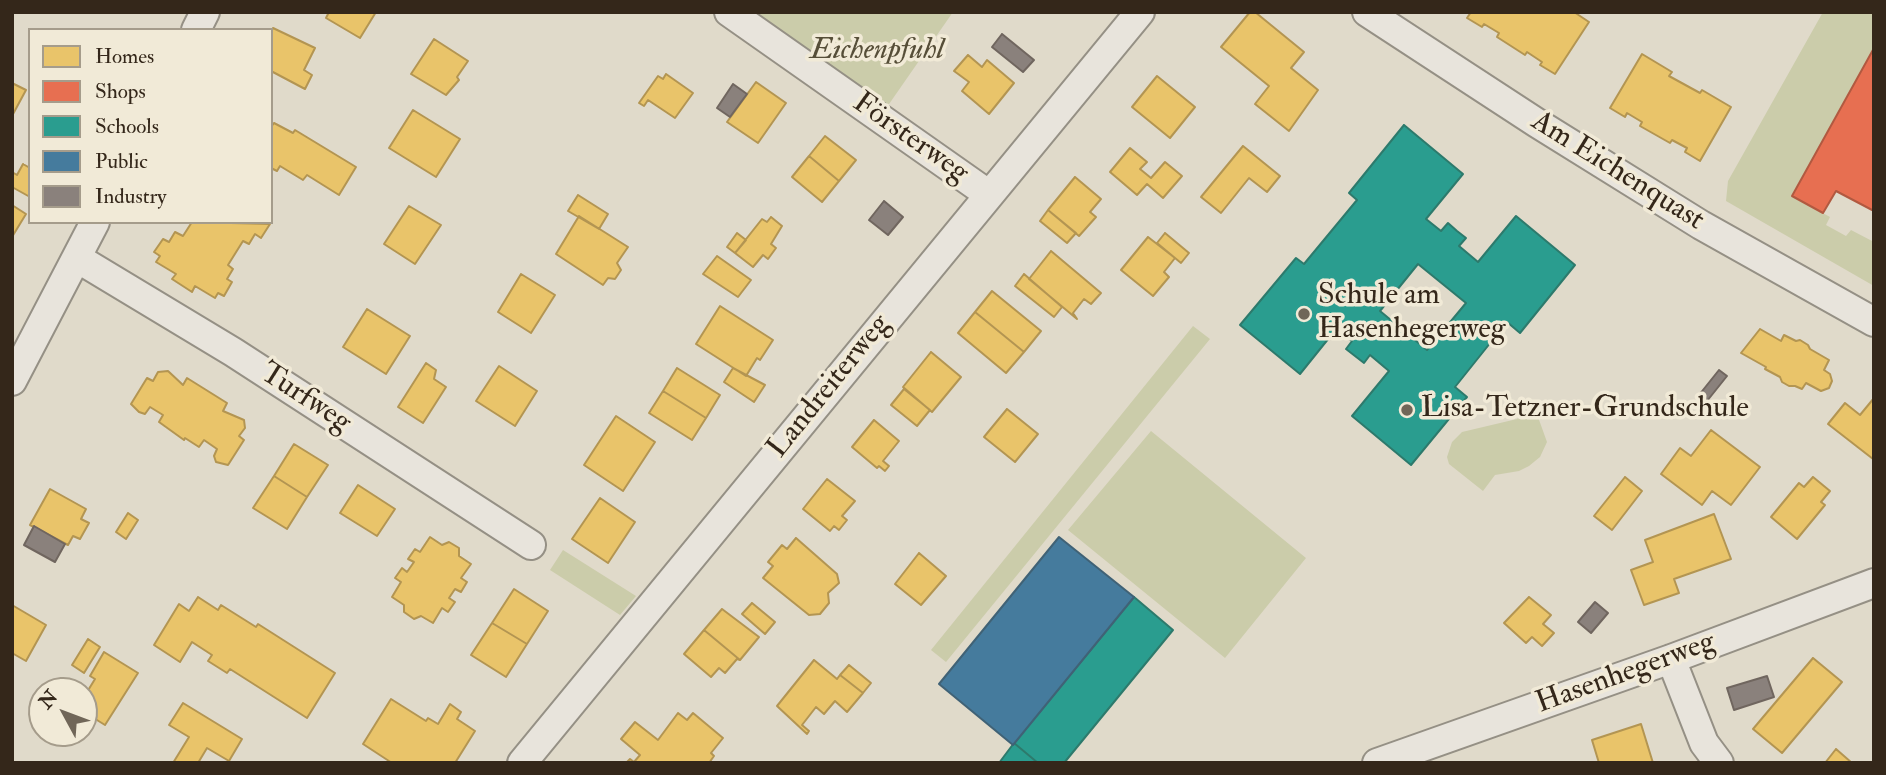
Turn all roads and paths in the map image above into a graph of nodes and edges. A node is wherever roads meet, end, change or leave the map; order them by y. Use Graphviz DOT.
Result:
graph roads {
  1 [pos="205,12"];
  2 [pos="729,12"];
  3 [pos="1140,12"];
  4 [pos="1367,12"];
  5 [pos="197,28"];
  6 [pos="988,194"];
  7 [pos="94,224"];
  8 [pos="76,258"];
  9 [pos="1874,322"];
  10 [pos="12,381"];
  11 [pos="531,545"];
  12 [pos="1874,583"];
  13 [pos="1671,659"];
  14 [pos="522,763"];
  15 [pos="1377,763"];
  16 [pos="1719,763"];
  1 -- 5 [label="street"];
  2 -- 6 [label="street, Försterweg"];
  3 -- 6 [label="street, Landreiterweg"];
  4 -- 9 [label="street, Am Eichenquast"];
  6 -- 14 [label="street, Landreiterweg"];
  7 -- 8 [label="street"];
  8 -- 10 [label="street"];
  8 -- 11 [label="street, Turfweg"];
  12 -- 13 [label="street, Hasenhegerweg"];
  13 -- 15 [label="street, Hasenhegerweg"];
  13 -- 16 [label="street"];
}
